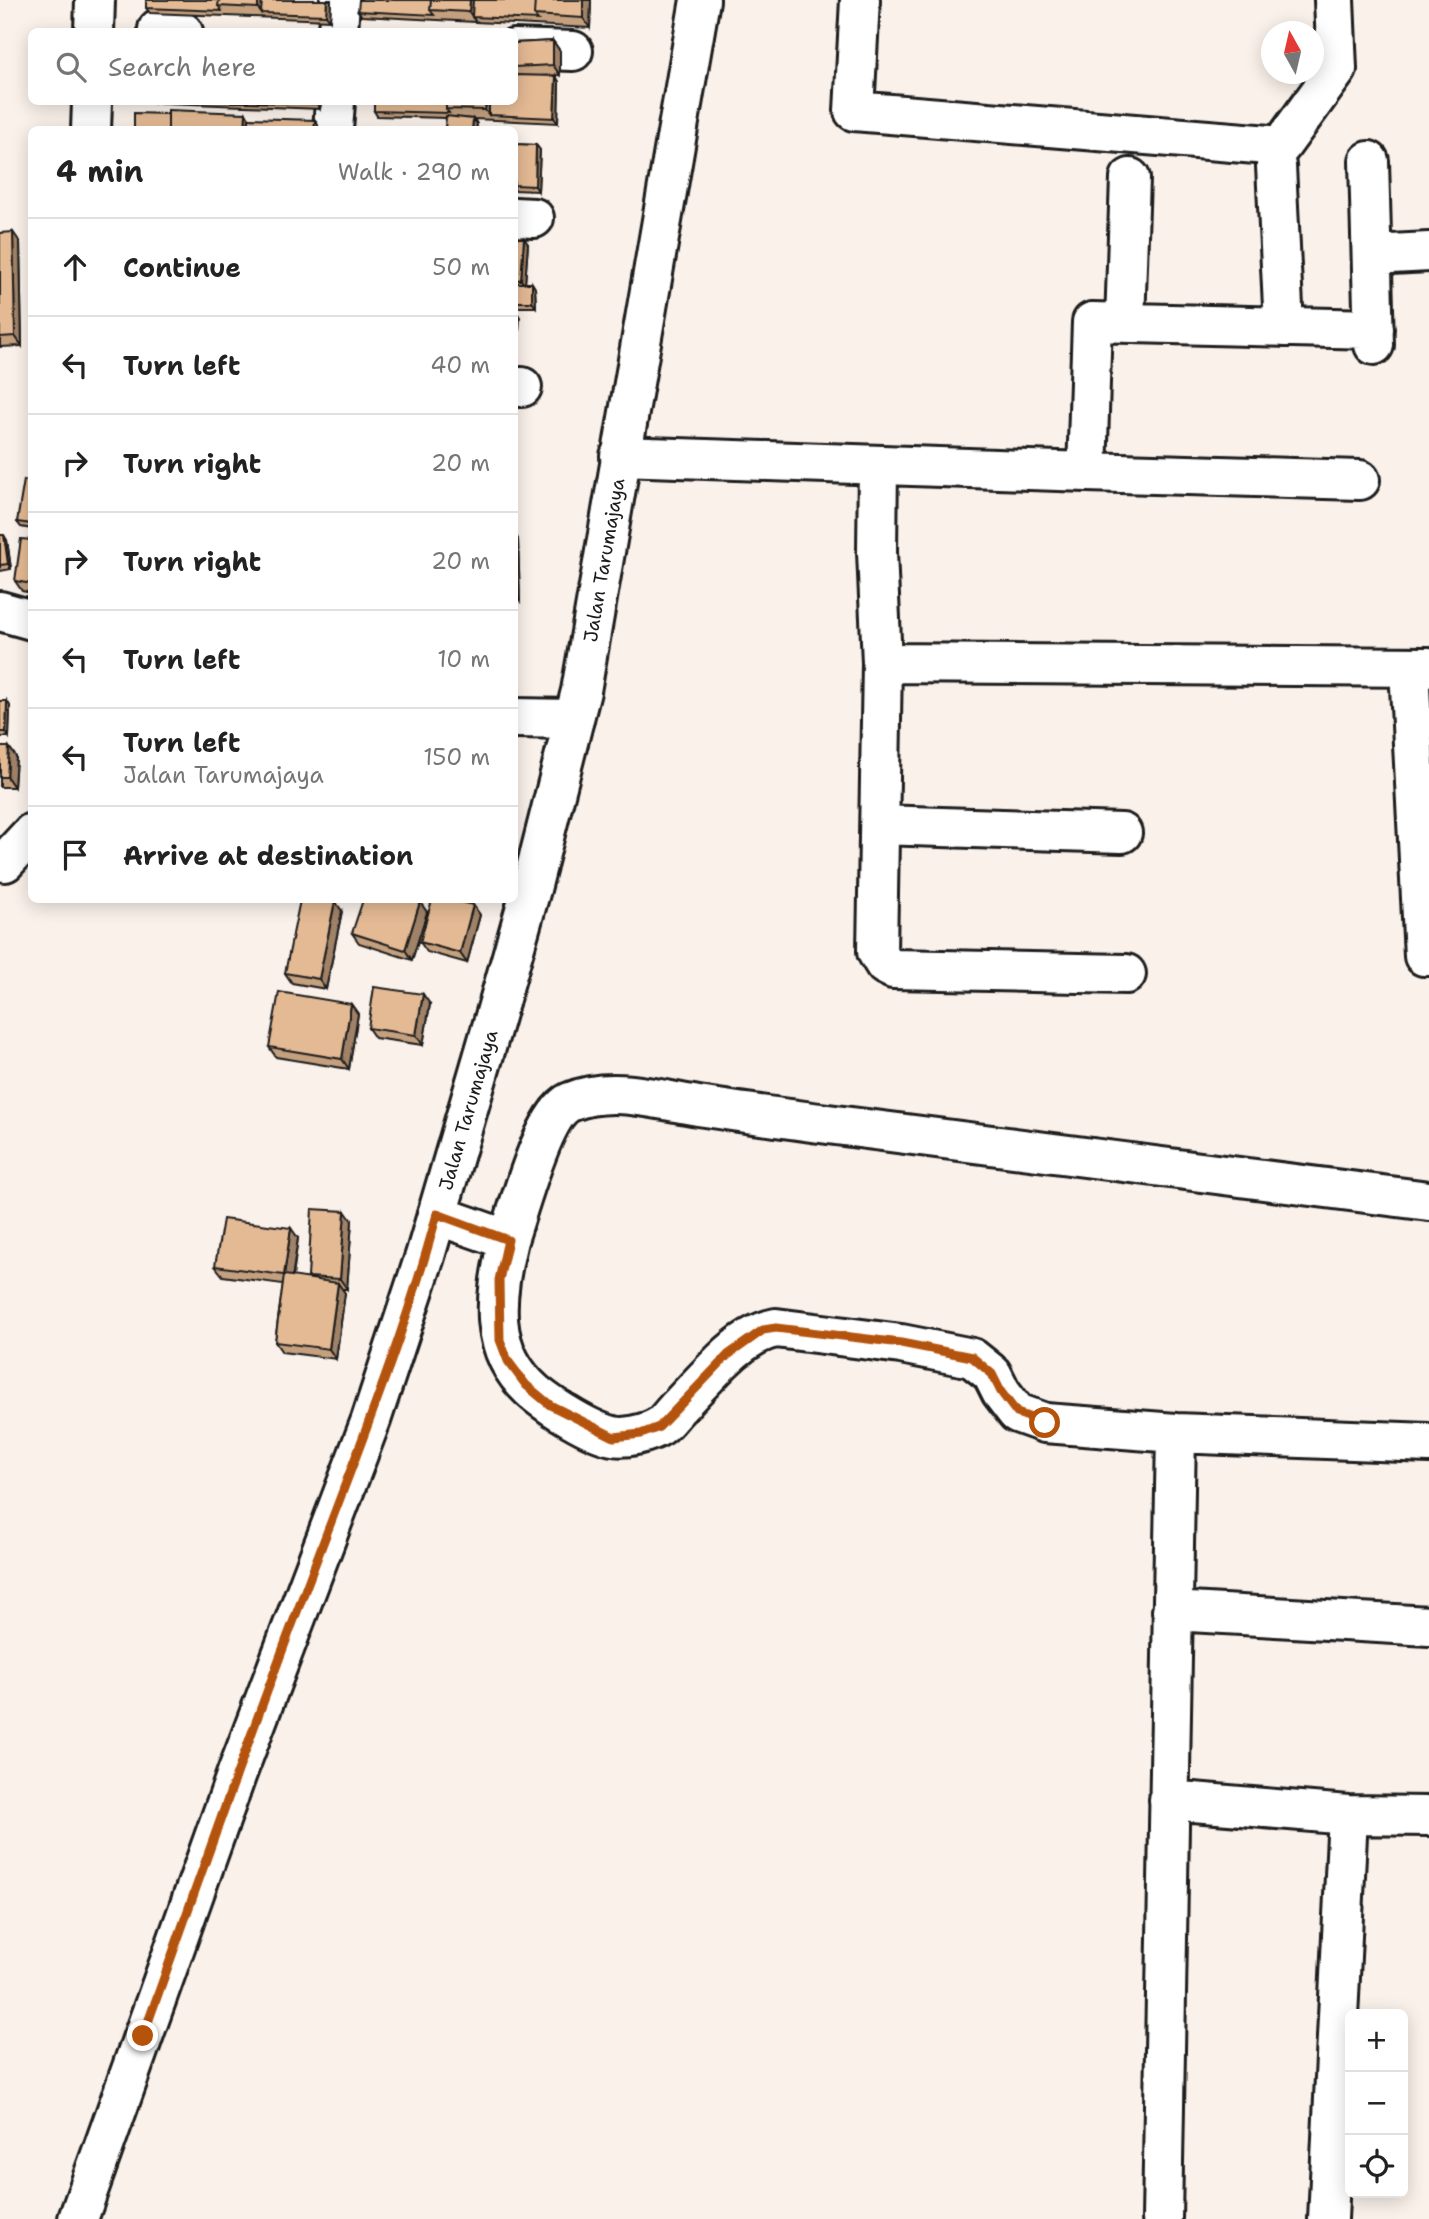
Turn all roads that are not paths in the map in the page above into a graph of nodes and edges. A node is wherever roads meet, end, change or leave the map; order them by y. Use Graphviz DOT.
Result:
graph roads {
  1 [pos="95,0"];
  2 [pos="340,0"];
  3 [pos="699,0"];
  4 [pos="860,0"];
  5 [pos="1334,0"];
  6 [pos="94,28"];
  7 [pos="338,28"];
  8 [pos="518,49"];
  9 [pos="573,51"];
  10 [pos="92,105"];
  11 [pos="335,105"];
  12 [pos="91,126"];
  13 [pos="333,126"];
  14 [pos="1369,161"];
  15 [pos="1276,166"];
  16 [pos="1130,178"];
  17 [pos="1429,252"];
  18 [pos="1372,255"];
  19 [pos="1125,323"];
  20 [pos="1283,327"];
  21 [pos="620,456"];
  22 [pos="878,465"];
  23 [pos="1087,472"];
  24 [pos="1360,480"];
  25 [pos="0,611"];
  26 [pos="28,619"];
  27 [pos="882,663"];
  28 [pos="1419,667"];
  29 [pos="518,718"];
  30 [pos="574,719"];
  31 [pos="1422,797"];
  32 [pos="880,824"];
  33 [pos="1122,833"];
  34 [pos="28,838"];
  35 [pos="5,862"];
  36 [pos="1429,956"];
  37 [pos="1126,974"];
  38 [pos="1429,1201"];
  39 [pos="437,1214"];
  40 [pos="508,1240"];
  41 [pos="1176,1433"];
  42 [pos="1429,1443"];
  43 [pos="1172,1611"];
  44 [pos="1429,1626"];
  45 [pos="1169,1800"];
  46 [pos="1348,1815"];
  47 [pos="1429,1816"];
  48 [pos="78,2219"];
  49 [pos="1162,2219"];
  50 [pos="1328,2219"];
  1 -- 6 [label="street"];
  2 -- 7 [label="street"];
  3 -- 21 [label="street, Jalan Tarumajaya"];
  4 -- 5 [label="street"];
  8 -- 9 [label="street"];
  10 -- 12 [label="street"];
  11 -- 13 [label="street"];
  14 -- 18 [label="street"];
  15 -- 20 [label="street"];
  16 -- 19 [label="street"];
  17 -- 18 [label="street"];
  18 -- 20 [label="street"];
  19 -- 20 [label="street"];
  19 -- 23 [label="street"];
  21 -- 22 [label="street"];
  21 -- 30 [label="street, Jalan Tarumajaya"];
  22 -- 23 [label="street"];
  22 -- 27 [label="street"];
  23 -- 24 [label="street"];
  25 -- 26 [label="street"];
  27 -- 28 [label="street"];
  27 -- 32 [label="street"];
  28 -- 31 [label="street"];
  29 -- 30 [label="street"];
  30 -- 39 [label="street, Jalan Tarumajaya"];
  31 -- 36 [label="street"];
  32 -- 33 [label="street"];
  32 -- 37 [label="street"];
  34 -- 35 [label="street"];
  38 -- 40 [label="street"];
  39 -- 40 [label="street"];
  39 -- 48 [label="street, Jalan Tarumajaya"];
  40 -- 41 [label="street"];
  41 -- 42 [label="street"];
  41 -- 43 [label="street"];
  43 -- 44 [label="street"];
  43 -- 45 [label="street"];
  45 -- 46 [label="street"];
  45 -- 49 [label="street"];
  46 -- 47 [label="street"];
  46 -- 50 [label="street"];
}
